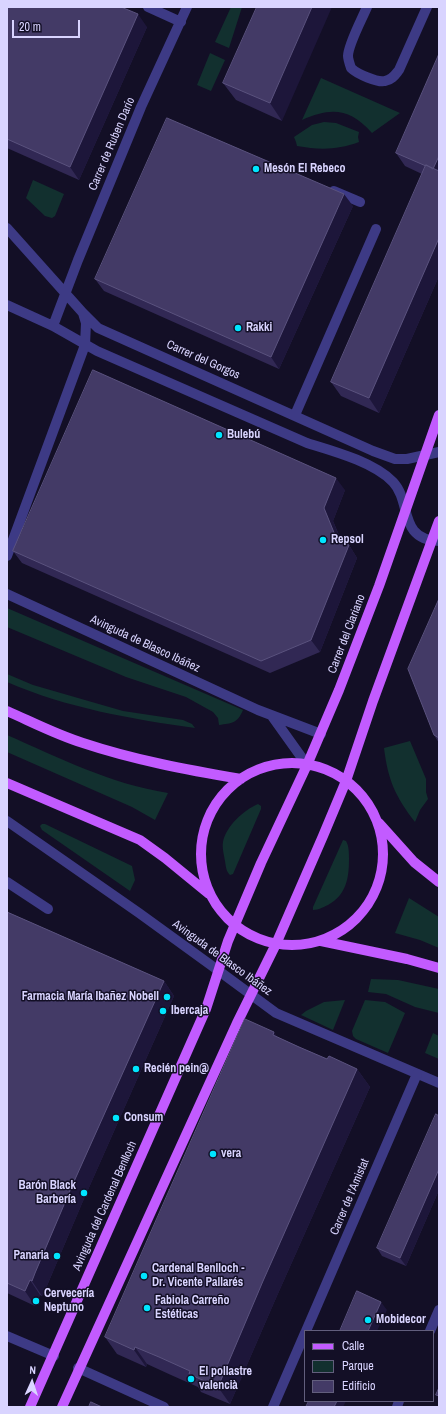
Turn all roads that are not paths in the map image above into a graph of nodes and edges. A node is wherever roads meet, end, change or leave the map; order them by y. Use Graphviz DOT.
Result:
graph roads {
  1 [pos="148,7"];
  2 [pos="187,7"];
  3 [pos="367,7"];
  4 [pos="427,7"];
  5 [pos="181,22"];
  6 [pos="324,187"];
  7 [pos="360,202"];
  8 [pos="7,228"];
  9 [pos="376,229"];
  10 [pos="65,292"];
  11 [pos="7,306"];
  12 [pos="83,313"];
  13 [pos="53,326"];
  14 [pos="85,345"];
  15 [pos="295,415"];
  16 [pos="439,415"];
  17 [pos="439,452"];
  18 [pos="424,456"];
  19 [pos="405,510"];
  20 [pos="439,521"];
  21 [pos="436,541"];
  22 [pos="7,556"];
  23 [pos="7,594"];
  24 [pos="7,711"];
  25 [pos="272,716"];
  26 [pos="321,734"];
  27 [pos="307,765"];
  28 [pos="241,779"];
  29 [pos="346,781"];
  30 [pos="7,783"];
  31 [pos="377,820"];
  32 [pos="7,821"];
  33 [pos="7,882"];
  34 [pos="439,882"];
  35 [pos="211,895"];
  36 [pos="48,909"];
  37 [pos="235,926"];
  38 [pos="321,941"];
  39 [pos="276,944"];
  40 [pos="439,968"];
  41 [pos="219,971"];
  42 [pos="251,995"];
  43 [pos="417,1074"];
  44 [pos="439,1083"];
  45 [pos="439,1310"];
  46 [pos="307,1330"];
  47 [pos="430,1330"];
  48 [pos="7,1336"];
  49 [pos="304,1337"];
  50 [pos="54,1356"];
  51 [pos="78,1368"];
  52 [pos="30,1407"];
  53 [pos="62,1407"];
  54 [pos="164,1407"];
  55 [pos="273,1407"];
  1 -- 5 [label="street"];
  2 -- 5 [label="street, Carrer de Ruben Darío"];
  3 -- 4 [label="street"];
  5 -- 10 [label="street, Carrer de Ruben Darío"];
  6 -- 7 [label="street"];
  8 -- 10 [label="street, Carrer del Gorgos"];
  9 -- 15 [label="street"];
  10 -- 12 [label="street, Carrer del Gorgos"];
  10 -- 13 [label="street, Carrer de Ruben Darío"];
  11 -- 13 [label="street"];
  12 -- 14 [label="street"];
  12 -- 15 [label="street, Carrer del Gorgos"];
  13 -- 14 [label="street"];
  14 -- 19 [label="street"];
  14 -- 22 [label="street"];
  15 -- 18 [label="street, Carrer del Gorgos"];
  16 -- 18 [label="main road, Carrer del Clariano"];
  17 -- 18 [label="street"];
  18 -- 19 [label="main road, Carrer del Clariano"];
  19 -- 21 [label="street"];
  19 -- 26 [label="main road, Carrer del Clariano"];
  20 -- 21 [label="main road"];
  21 -- 29 [label="main road"];
  23 -- 25 [label="street, Avinguda de Blasco Ibáñez"];
  24 -- 28 [label="main road"];
  25 -- 26 [label="street, Avinguda de Blasco Ibáñez"];
  25 -- 27 [label="street, Avinguda de Blasco Ibáñez"];
  26 -- 27 [label="main road, Carrer del Clariano"];
  27 -- 28 [label="main road"];
  27 -- 29 [label="main road"];
  27 -- 37 [label="main road, Carrer del Clariano"];
  28 -- 35 [label="main road"];
  29 -- 31 [label="main road"];
  29 -- 39 [label="main road"];
  30 -- 35 [label="main road"];
  31 -- 34 [label="main road"];
  31 -- 38 [label="main road"];
  32 -- 41 [label="street, Avinguda de Blasco Ibáñez"];
  33 -- 36 [label="street"];
  35 -- 37 [label="main road"];
  37 -- 39 [label="main road"];
  37 -- 41 [label="main road, Avinguda del Cardenal Benlloch"];
  38 -- 39 [label="main road"];
  38 -- 40 [label="main road"];
  39 -- 42 [label="main road"];
  41 -- 42 [label="street, Avinguda de Blasco Ibáñez"];
  41 -- 50 [label="main road, Avinguda del Cardenal Benlloch"];
  42 -- 43 [label="street, Avinguda de Blasco Ibáñez"];
  42 -- 51 [label="main road"];
  43 -- 44 [label="street, Avinguda de Blasco Ibáñez"];
  43 -- 46 [label="street, Carrer de l'Amistat"];
  45 -- 47 [label="street"];
  48 -- 50 [label="street"];
  49 -- 55 [label="street, Carrer de l'Amistat"];
  50 -- 52 [label="main road, Avinguda del Cardenal Benlloch"];
  51 -- 53 [label="main road"];
  51 -- 54 [label="street"];
}
